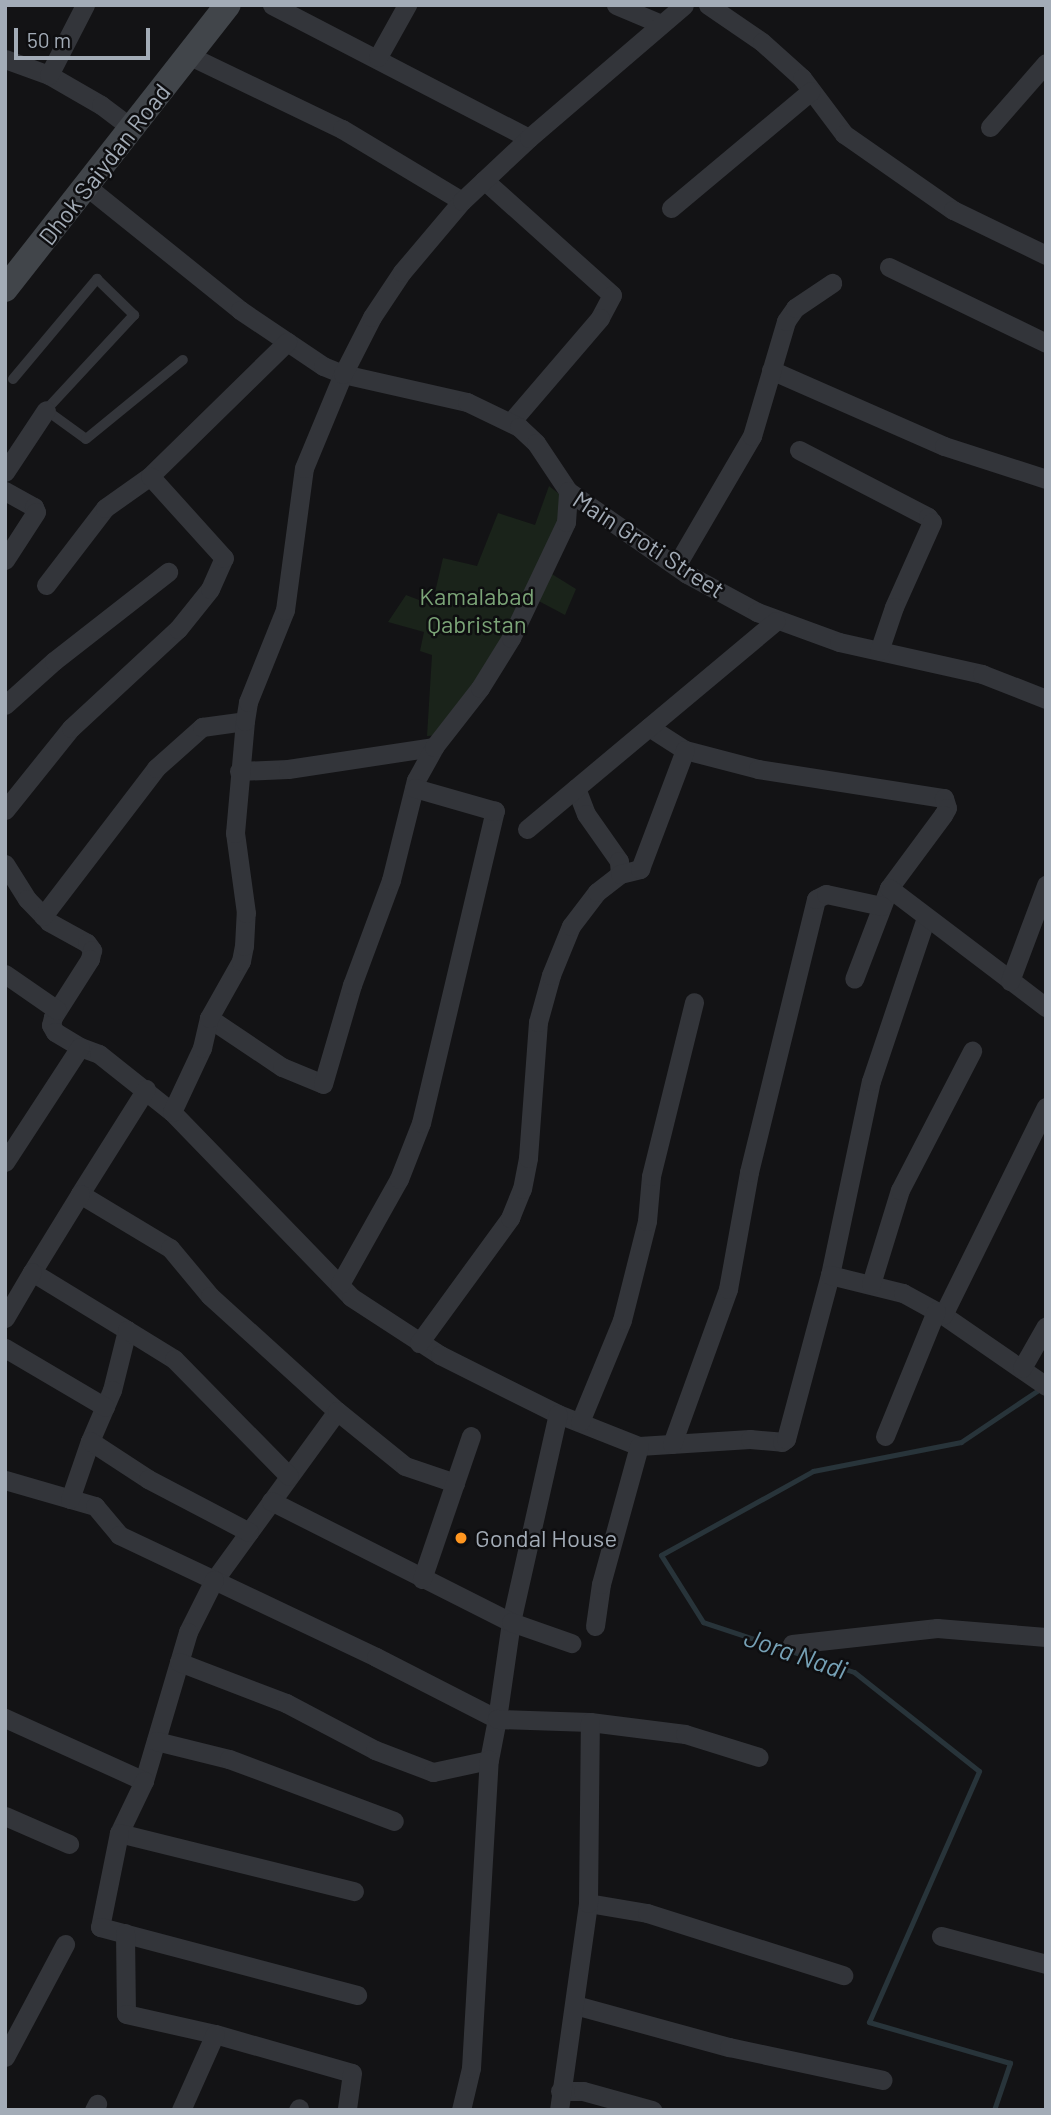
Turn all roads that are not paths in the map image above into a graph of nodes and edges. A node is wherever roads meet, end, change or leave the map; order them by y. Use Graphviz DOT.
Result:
graph roads {
  1 [pos="85,5"];
  2 [pos="229,5"];
  3 [pos="272,5"];
  4 [pos="407,5"];
  5 [pos="616,5"];
  6 [pos="684,5"];
  7 [pos="708,5"];
  8 [pos="661,24"];
  9 [pos="190,56"];
  10 [pos="378,57"];
  11 [pos="5,59"];
  12 [pos="1046,63"];
  13 [pos="49,75"];
  14 [pos="811,91"];
  15 [pos="990,127"];
  16 [pos="131,128"];
  17 [pos="529,138"];
  18 [pos="484,180"];
  19 [pos="86,186"];
  20 [pos="462,201"];
  21 [pos="671,208"];
  22 [pos="1046,255"];
  23 [pos="890,267"];
  24 [pos="8,281"];
  25 [pos="832,283"];
  26 [pos="287,342"];
  27 [pos="1046,343"];
  28 [pos="183,360"];
  29 [pos="771,370"];
  30 [pos="342,374"];
  31 [pos="13,379"];
  32 [pos="46,410"];
  33 [pos="511,422"];
  34 [pos="799,450"];
  35 [pos="5,472"];
  36 [pos="149,476"];
  37 [pos="1046,479"];
  38 [pos="5,491"];
  39 [pos="568,491"];
  40 [pos="5,560"];
  41 [pos="676,566"];
  42 [pos="168,572"];
  43 [pos="46,584"];
  44 [pos="776,621"];
  45 [pos="879,651"];
  46 [pos="1046,699"];
  47 [pos="5,705"];
  48 [pos="245,721"];
  49 [pos="649,727"];
  50 [pos="434,747"];
  51 [pos="685,750"];
  52 [pos="239,771"];
  53 [pos="414,788"];
  54 [pos="576,788"];
  55 [pos="5,810"];
  56 [pos="527,829"];
  57 [pos="5,864"];
  58 [pos="620,874"];
  59 [pos="1046,886"];
  60 [pos="885,897"];
  61 [pos="43,916"];
  62 [pos="926,918"];
  63 [pos="5,974"];
  64 [pos="854,979"];
  65 [pos="1010,981"];
  66 [pos="694,1002"];
  67 [pos="1046,1007"];
  68 [pos="57,1010"];
  69 [pos="209,1018"];
  70 [pos="80,1047"];
  71 [pos="972,1051"];
  72 [pos="146,1089"];
  73 [pos="1046,1107"];
  74 [pos="172,1112"];
  75 [pos="5,1162"];
  76 [pos="80,1194"];
  77 [pos="32,1272"];
  78 [pos="830,1275"];
  79 [pos="340,1284"];
  80 [pos="871,1284"];
  81 [pos="940,1313"];
  82 [pos="5,1318"];
  83 [pos="1046,1326"];
  84 [pos="127,1330"];
  85 [pos="419,1343"];
  86 [pos="5,1348"];
  87 [pos="1022,1368"];
  88 [pos="1046,1386"];
  89 [pos="104,1407"];
  90 [pos="337,1411"];
  91 [pos="558,1414"];
  92 [pos="580,1422"];
  93 [pos="471,1436"];
  94 [pos="885,1436"];
  95 [pos="90,1441"];
  96 [pos="672,1444"];
  97 [pos="639,1446"];
  98 [pos="289,1476"];
  99 [pos="5,1480"];
  100 [pos="455,1483"];
  101 [pos="69,1499"];
  102 [pos="271,1501"];
  103 [pos="249,1532"];
  104 [pos="422,1579"];
  105 [pos="214,1580"];
  106 [pos="510,1622"];
  107 [pos="595,1626"];
  108 [pos="1046,1637"];
  109 [pos="571,1643"];
  110 [pos="792,1644"];
  111 [pos="179,1662"];
  112 [pos="5,1718"];
  113 [pos="498,1719"];
  114 [pos="590,1722"];
  115 [pos="156,1741"];
  116 [pos="759,1757"];
  117 [pos="489,1760"];
  118 [pos="144,1781"];
  119 [pos="5,1816"];
  120 [pos="394,1821"];
  121 [pos="119,1833"];
  122 [pos="69,1844"];
  123 [pos="354,1891"];
  124 [pos="588,1903"];
  125 [pos="125,1933"];
  126 [pos="941,1936"];
  127 [pos="65,1944"];
  128 [pos="1046,1965"];
  129 [pos="843,1975"];
  130 [pos="357,1995"];
  131 [pos="575,2005"];
  132 [pos="215,2034"];
  133 [pos="5,2057"];
  134 [pos="883,2080"];
  135 [pos="560,2101"];
  136 [pos="181,2110"];
  137 [pos="347,2110"];
  138 [pos="461,2110"];
  139 [pos="652,2110"];
  1 -- 13 [label="street"];
  2 -- 9 [label="main road, Dhok Saiydan Road"];
  3 -- 10 [label="street"];
  4 -- 10 [label="street"];
  5 -- 8 [label="street"];
  6 -- 8 [label="street"];
  7 -- 14 [label="street"];
  8 -- 17 [label="street"];
  9 -- 16 [label="main road, Dhok Saiydan Road"];
  9 -- 20 [label="street"];
  10 -- 17 [label="street"];
  11 -- 13 [label="street"];
  12 -- 15 [label="street"];
  13 -- 16 [label="street"];
  14 -- 21 [label="street"];
  14 -- 22 [label="street"];
  16 -- 19 [label="main road, Dhok Saiydan Road"];
  17 -- 18 [label="street"];
  18 -- 20 [label="street"];
  18 -- 33 [label="street"];
  19 -- 24 [label="main road, Dhok Saiydan Road"];
  19 -- 26 [label="street, Main Groti Street"];
  20 -- 30 [label="street"];
  23 -- 27 [label="street"];
  25 -- 29 [label="street"];
  26 -- 30 [label="street, Main Groti Street"];
  26 -- 36 [label="street"];
  28 -- 32 [label="lane"];
  29 -- 37 [label="street"];
  29 -- 41 [label="street"];
  30 -- 33 [label="street, Main Groti Street"];
  30 -- 48 [label="street"];
  31 -- 32 [label="lane"];
  32 -- 35 [label="street"];
  33 -- 39 [label="street, Main Groti Street"];
  34 -- 45 [label="street"];
  36 -- 43 [label="street"];
  36 -- 55 [label="street"];
  38 -- 40 [label="street"];
  39 -- 41 [label="street, Main Groti Street"];
  39 -- 50 [label="street"];
  41 -- 44 [label="street, Main Groti Street"];
  42 -- 47 [label="street"];
  44 -- 45 [label="street, Main Groti Street"];
  44 -- 49 [label="street"];
  45 -- 46 [label="street, Main Groti Street"];
  48 -- 52 [label="street"];
  48 -- 61 [label="street"];
  49 -- 51 [label="street"];
  49 -- 54 [label="street"];
  50 -- 52 [label="street"];
  50 -- 53 [label="street"];
  51 -- 58 [label="street"];
  51 -- 60 [label="street"];
  52 -- 69 [label="street"];
  53 -- 69 [label="street"];
  53 -- 79 [label="street"];
  54 -- 56 [label="street"];
  54 -- 58 [label="street"];
  57 -- 61 [label="street"];
  58 -- 85 [label="street"];
  59 -- 65 [label="street"];
  60 -- 62 [label="street"];
  60 -- 64 [label="street"];
  60 -- 96 [label="street"];
  61 -- 68 [label="street"];
  62 -- 65 [label="street"];
  62 -- 78 [label="street"];
  63 -- 68 [label="street"];
  65 -- 67 [label="street"];
  66 -- 92 [label="street"];
  68 -- 70 [label="street"];
  69 -- 74 [label="street"];
  70 -- 72 [label="street"];
  70 -- 75 [label="street"];
  71 -- 80 [label="street"];
  72 -- 74 [label="street"];
  72 -- 76 [label="street"];
  73 -- 81 [label="street"];
  74 -- 79 [label="street"];
  76 -- 77 [label="street"];
  76 -- 90 [label="street"];
  77 -- 82 [label="street"];
  77 -- 84 [label="street"];
  78 -- 80 [label="street"];
  78 -- 96 [label="street"];
  79 -- 85 [label="street"];
  80 -- 81 [label="street"];
  81 -- 87 [label="street"];
  81 -- 94 [label="street"];
  83 -- 87 [label="street"];
  84 -- 89 [label="street"];
  84 -- 98 [label="street"];
  85 -- 91 [label="street"];
  86 -- 89 [label="street"];
  87 -- 88 [label="street"];
  89 -- 95 [label="street"];
  90 -- 98 [label="street"];
  90 -- 100 [label="street"];
  91 -- 92 [label="street"];
  91 -- 106 [label="street"];
  92 -- 97 [label="street"];
  93 -- 100 [label="street"];
  95 -- 101 [label="street"];
  95 -- 103 [label="street"];
  96 -- 97 [label="street"];
  97 -- 107 [label="street"];
  98 -- 102 [label="street"];
  99 -- 101 [label="street"];
  100 -- 104 [label="street"];
  101 -- 105 [label="street"];
  102 -- 103 [label="street"];
  102 -- 104 [label="street"];
  103 -- 105 [label="street"];
  104 -- 106 [label="street"];
  105 -- 111 [label="street"];
  105 -- 113 [label="street"];
  106 -- 109 [label="street"];
  106 -- 113 [label="street"];
  108 -- 110 [label="street"];
  111 -- 115 [label="street"];
  111 -- 117 [label="street"];
  112 -- 118 [label="street"];
  113 -- 114 [label="street"];
  113 -- 117 [label="street"];
  114 -- 116 [label="street"];
  114 -- 124 [label="street"];
  115 -- 118 [label="street"];
  115 -- 120 [label="street"];
  117 -- 138 [label="street"];
  118 -- 121 [label="street"];
  119 -- 122 [label="street"];
  121 -- 123 [label="street"];
  121 -- 125 [label="street"];
  124 -- 129 [label="street"];
  124 -- 131 [label="street"];
  125 -- 130 [label="street"];
  125 -- 132 [label="street"];
  126 -- 128 [label="street"];
  127 -- 133 [label="street"];
  131 -- 134 [label="street"];
  131 -- 135 [label="street"];
  132 -- 136 [label="street"];
  132 -- 137 [label="street"];
  135 -- 139 [label="street"];
}
